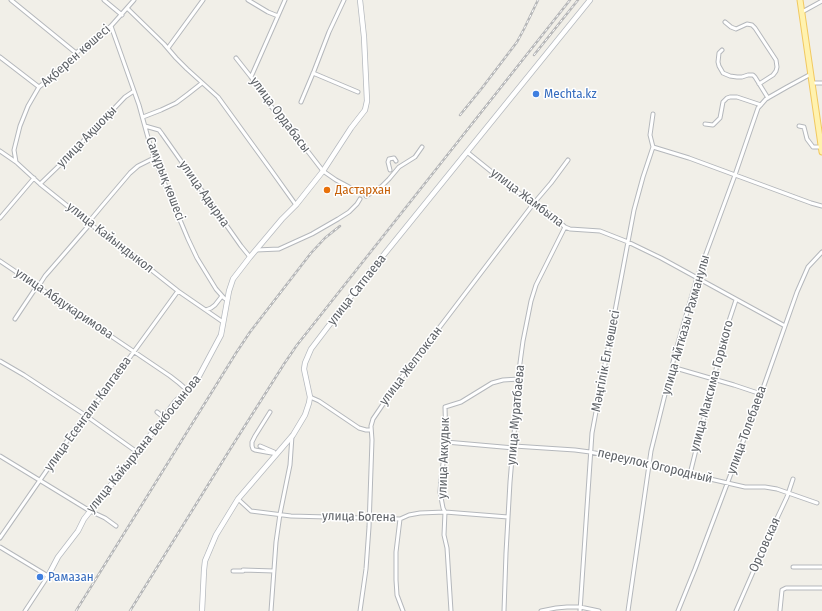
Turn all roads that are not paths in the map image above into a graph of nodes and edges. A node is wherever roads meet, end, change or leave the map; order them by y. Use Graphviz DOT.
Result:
graph roads {
  1 [pos="11,0"];
  2 [pos="104,0"];
  3 [pos="134,0"];
  4 [pos="203,0"];
  5 [pos="248,0"];
  6 [pos="285,0"];
  7 [pos="344,0"];
  8 [pos="360,0"];
  9 [pos="590,0"];
  10 [pos="800,0"];
  11 [pos="822,1"];
  12 [pos="127,8"];
  13 [pos="802,12"];
  14 [pos="122,15"];
  15 [pos="278,16"];
  16 [pos="725,22"];
  17 [pos="111,26"];
  18 [pos="168,48"];
  19 [pos="722,50"];
  20 [pos="76,54"];
  21 [pos="0,57"];
  22 [pos="236,58"];
  23 [pos="313,73"];
  24 [pos="811,74"];
  25 [pos="251,77"];
  26 [pos="202,83"];
  27 [pos="812,83"];
  28 [pos="822,83"];
  29 [pos="759,84"];
  30 [pos="39,87"];
  31 [pos="134,91"];
  32 [pos="358,92"];
  33 [pos="768,98"];
  34 [pos="301,102"];
  35 [pos="761,105"];
  36 [pos="653,114"];
  37 [pos="143,117"];
  38 [pos="704,124"];
  39 [pos="145,126"];
  40 [pos="799,126"];
  41 [pos="422,147"];
  42 [pos="653,147"];
  43 [pos="822,149"];
  44 [pos="0,152"];
  45 [pos="467,152"];
  46 [pos="154,158"];
  47 [pos="568,160"];
  48 [pos="396,161"];
  49 [pos="16,162"];
  50 [pos="390,170"];
  51 [pos="322,171"];
  52 [pos="735,175"];
  53 [pos="34,178"];
  54 [pos="40,184"];
  55 [pos="352,188"];
  56 [pos="366,196"];
  57 [pos="360,198"];
  58 [pos="534,203"];
  59 [pos="296,205"];
  60 [pos="822,206"];
  61 [pos="0,218"];
  62 [pos="90,224"];
  63 [pos="565,227"];
  64 [pos="628,242"];
  65 [pos="256,250"];
  66 [pos="822,252"];
  67 [pos="250,256"];
  68 [pos="0,261"];
  69 [pos="697,278"];
  70 [pos="38,287"];
  71 [pos="178,291"];
  72 [pos="222,296"];
  73 [pos="227,300"];
  74 [pos="736,300"];
  75 [pos="206,310"];
  76 [pos="15,320"];
  77 [pos="223,322"];
  78 [pos="784,326"];
  79 [pos="134,351"];
  80 [pos="0,361"];
  81 [pos="672,367"];
  82 [pos="519,379"];
  83 [pos="713,379"];
  84 [pos="186,390"];
  85 [pos="761,394"];
  86 [pos="310,397"];
  87 [pos="157,412"];
  88 [pos="270,412"];
  89 [pos="85,414"];
  90 [pos="163,417"];
  91 [pos="371,430"];
  92 [pos="292,435"];
  93 [pos="446,442"];
  94 [pos="256,443"];
  95 [pos="514,447"];
  96 [pos="260,451"];
  97 [pos="137,452"];
  98 [pos="590,452"];
  99 [pos="277,454"];
  100 [pos="0,456"];
  101 [pos="649,465"];
  102 [pos="690,474"];
  103 [pos="793,479"];
  104 [pos="40,481"];
  105 [pos="727,483"];
  106 [pos="788,492"];
  107 [pos="238,499"];
  108 [pos="817,503"];
  109 [pos="90,511"];
  110 [pos="445,512"];
  111 [pos="280,514"];
  112 [pos="369,517"];
  113 [pos="508,517"];
  114 [pos="400,519"];
  115 [pos="116,526"];
  116 [pos="0,538"];
  117 [pos="0,547"];
  118 [pos="793,567"];
  119 [pos="822,567"];
  120 [pos="233,571"];
  121 [pos="274,571"];
  122 [pos="48,576"];
  123 [pos="822,588"];
  124 [pos="580,609"];
  125 [pos="780,610"];
  126 [pos="25,611"];
  127 [pos="202,611"];
  128 [pos="270,611"];
  129 [pos="360,611"];
  130 [pos="403,611"];
  131 [pos="451,611"];
  132 [pos="504,611"];
  133 [pos="541,611"];
  134 [pos="599,611"];
  135 [pos="628,611"];
  136 [pos="678,611"];
  137 [pos="736,611"];
  1 -- 20 [label="street"];
  2 -- 14 [label="street"];
  3 -- 12 [label="street, Ақберен көшесі"];
  4 -- 18 [label="street"];
  5 -- 15 [label="street"];
  6 -- 15 [label="street"];
  7 -- 23 [label="street"];
  8 -- 51 [label="street, улица Кайырхана Бекбосынова"];
  9 -- 45 [label="street, улица Сатпаева"];
  10 -- 13 [label="main road"];
  11 -- 13 [label="street"];
  12 -- 14 [label="street, Ақберен көшесі"];
  12 -- 18 [label="street"];
  13 -- 24 [label="main road"];
  14 -- 17 [label="street, Ақберен көшесі"];
  15 -- 25 [label="street"];
  16 -- 29 [label="street"];
  17 -- 20 [label="street, Ақберен көшесі"];
  17 -- 31 [label="street, Самұрық көшесі"];
  18 -- 26 [label="street"];
  19 -- 29 [label="street"];
  20 -- 30 [label="street, Ақберен көшесі"];
  21 -- 30 [label="street"];
  22 -- 25 [label="street, улица Ордабасы"];
  23 -- 32 [label="street"];
  23 -- 34 [label="street"];
  24 -- 27 [label="main road"];
  24 -- 33 [label="street, улица Айтказы Рахманулы"];
  25 -- 51 [label="street, улица Ордабасы"];
  26 -- 37 [label="street"];
  26 -- 59 [label="street"];
  27 -- 28 [label="street"];
  27 -- 43 [label="main road"];
  29 -- 33 [label="street"];
  30 -- 49 [label="street, Ақберен көшесі"];
  31 -- 37 [label="street, Самұрық көшесі"];
  31 -- 54 [label="street, улица Ақшоқы"];
  33 -- 35 [label="street, улица Айтказы Рахманулы"];
  35 -- 38 [label="street"];
  35 -- 52 [label="street, улица Айтказы Рахманулы"];
  36 -- 42 [label="street, Мәңгілік Ел көшесі"];
  37 -- 39 [label="street, Самұрық көшесі"];
  39 -- 46 [label="street, Самұрық көшесі"];
  39 -- 67 [label="street, улица Адырна"];
  40 -- 43 [label="street"];
  41 -- 56 [label="street"];
  42 -- 52 [label="street"];
  42 -- 64 [label="street, Мәңгілік Ел көшесі"];
  44 -- 49 [label="street, улица Кайындыкол"];
  45 -- 58 [label="street, улица Жамбыла"];
  45 -- 86 [label="street, улица Сатпаева"];
  46 -- 62 [label="street"];
  46 -- 72 [label="street, Самұрық көшесі"];
  47 -- 58 [label="street, улица Желтоксан"];
  48 -- 50 [label="street"];
  49 -- 53 [label="street, улица Кайындыкол"];
  51 -- 55 [label="street"];
  51 -- 59 [label="street, улица Кайырхана Бекбосынова"];
  52 -- 60 [label="street"];
  52 -- 69 [label="street, улица Айтказы Рахманулы"];
  53 -- 54 [label="street, улица Кайындыкол"];
  53 -- 61 [label="street"];
  54 -- 62 [label="street, улица Кайындыкол"];
  57 -- 65 [label="street"];
  58 -- 63 [label="street, улица Жамбыла"];
  58 -- 91 [label="street, улица Желтоксан"];
  59 -- 65 [label="street, улица Кайырхана Бекбосынова"];
  62 -- 70 [label="street"];
  62 -- 71 [label="street, улица Кайындыкол"];
  63 -- 64 [label="street, улица Жамбыла"];
  63 -- 82 [label="street, улица Муратбаева"];
  64 -- 69 [label="street, улица Жамбыла"];
  64 -- 98 [label="street, Мәңгілік Ел көшесі"];
  65 -- 67 [label="street, улица Кайырхана Бекбосынова"];
  66 -- 78 [label="street, улица Толебаева"];
  67 -- 73 [label="street, улица Кайырхана Бекбосынова"];
  68 -- 70 [label="street, улица Абдукаримова"];
  69 -- 74 [label="street, улица Жамбыла"];
  69 -- 81 [label="street, улица Айтказы Рахманулы"];
  70 -- 76 [label="street"];
  70 -- 79 [label="street, улица Абдукаримова"];
  71 -- 75 [label="street, улица Кайындыкол"];
  71 -- 79 [label="street, улица Есенгали Калгаева"];
  72 -- 73 [label="street, Самұрық көшесі"];
  72 -- 75 [label="street"];
  73 -- 77 [label="street, улица Кайырхана Бекбосынова"];
  74 -- 78 [label="street, улица Жамбыла"];
  74 -- 83 [label="street, улица Максима Горького"];
  75 -- 77 [label="street, улица Кайындыкол"];
  77 -- 84 [label="street, улица Кайырхана Бекбосынова"];
  78 -- 85 [label="street, улица Толебаева"];
  79 -- 84 [label="street, улица Абдукаримова"];
  79 -- 89 [label="street, улица Есенгали Калгаева"];
  80 -- 89 [label="street"];
  81 -- 83 [label="street"];
  81 -- 101 [label="street, улица Айтказы Рахманулы"];
  82 -- 93 [label="street, улица Аккудык"];
  82 -- 95 [label="street, улица Муратбаева"];
  83 -- 85 [label="street"];
  83 -- 102 [label="street, улица Максима Горького"];
  84 -- 90 [label="street, улица Кайырхана Бекбосынова"];
  85 -- 105 [label="street, улица Толебаева"];
  86 -- 91 [label="street"];
  86 -- 92 [label="street, улица Сатпаева"];
  87 -- 90 [label="street"];
  88 -- 94 [label="street"];
  89 -- 97 [label="street"];
  89 -- 104 [label="street, улица Есенгали Калгаева"];
  90 -- 97 [label="street, улица Кайырхана Бекбосынова"];
  91 -- 112 [label="street, улица Желтоксан"];
  92 -- 99 [label="street, улица Сатпаева"];
  92 -- 111 [label="street"];
  93 -- 95 [label="street, переулок Огородный"];
  93 -- 110 [label="street, улица Аккудык"];
  94 -- 96 [label="street"];
  94 -- 96 [label="street"];
  94 -- 99 [label="street"];
  95 -- 98 [label="street, переулок Огородный"];
  95 -- 113 [label="street, улица Муратбаева"];
  96 -- 99 [label="street"];
  97 -- 109 [label="street, улица Кайырхана Бекбосынова"];
  98 -- 101 [label="street, переулок Огородный"];
  98 -- 124 [label="street, Мәңгілік Ел көшесі"];
  99 -- 107 [label="street, улица Сатпаева"];
  100 -- 104 [label="street"];
  101 -- 102 [label="street, переулок Огородный"];
  101 -- 135 [label="street, улица Айтказы Рахманулы"];
  102 -- 105 [label="street, переулок Огородный"];
  103 -- 106 [label="street, Орсовская"];
  104 -- 109 [label="street"];
  104 -- 116 [label="street, улица Есенгали Калгаева"];
  105 -- 106 [label="street, переулок Огородный"];
  105 -- 136 [label="street, улица Толебаева"];
  106 -- 108 [label="street, переулок Огородный"];
  106 -- 137 [label="street, Орсовская"];
  107 -- 111 [label="street, улица Богена"];
  107 -- 127 [label="street, улица Сатпаева"];
  109 -- 115 [label="street"];
  109 -- 122 [label="street, улица Кайырхана Бекбосынова"];
  110 -- 113 [label="street, улица Богена"];
  110 -- 114 [label="street, улица Богена"];
  110 -- 131 [label="street, улица Аккудык"];
  111 -- 112 [label="street, улица Богена"];
  111 -- 121 [label="street"];
  112 -- 114 [label="street, улица Богена"];
  112 -- 129 [label="street, улица Желтоксан"];
  113 -- 132 [label="street, улица Муратбаева"];
  114 -- 130 [label="street"];
  117 -- 122 [label="street"];
  118 -- 119 [label="street"];
  120 -- 121 [label="street"];
  121 -- 128 [label="street"];
  122 -- 126 [label="street, улица Кайырхана Бекбосынова"];
  123 -- 125 [label="street"];
  124 -- 133 [label="street"];
  124 -- 134 [label="street"];
}
